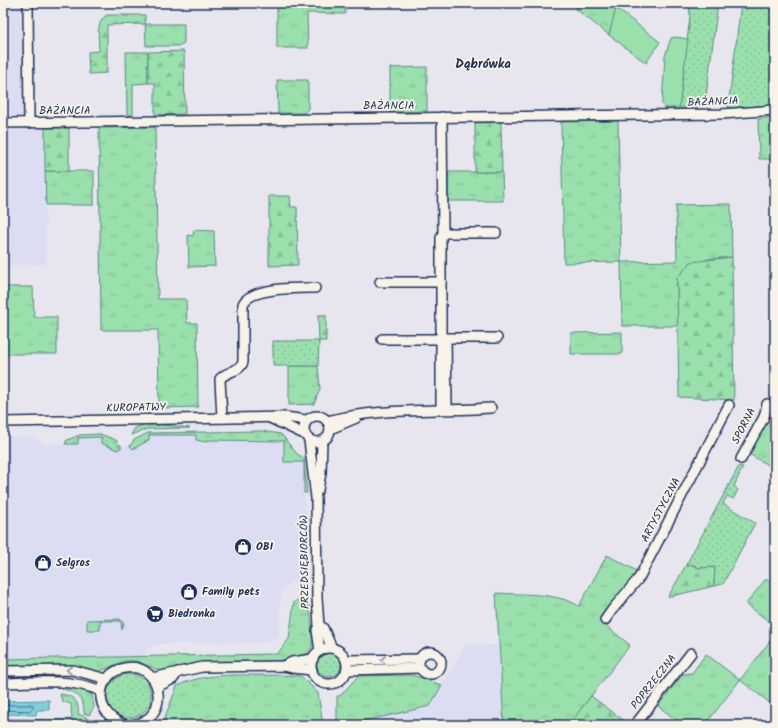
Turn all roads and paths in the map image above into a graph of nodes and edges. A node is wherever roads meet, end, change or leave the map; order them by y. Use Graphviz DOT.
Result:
graph roads {
  1 [pos="28,3"];
  2 [pos="775,110"];
  3 [pos="442,117"];
  4 [pos="3,123"];
  5 [pos="30,123"];
  6 [pos="443,233"];
  7 [pos="496,233"];
  8 [pos="380,282"];
  9 [pos="441,282"];
  10 [pos="315,288"];
  11 [pos="498,338"];
  12 [pos="440,339"];
  13 [pos="382,340"];
  14 [pos="767,404"];
  15 [pos="728,405"];
  16 [pos="491,408"];
  17 [pos="444,409"];
  18 [pos="222,418"];
  19 [pos="270,418"];
  20 [pos="306,420"];
  21 [pos="3,422"];
  22 [pos="329,425"];
  23 [pos="306,437"];
  24 [pos="322,441"];
  25 [pos="741,459"];
  26 [pos="316,498"];
  27 [pos="606,620"];
  28 [pos="319,625"];
  29 [pos="332,648"];
  30 [pos="320,651"];
  31 [pos="691,653"];
  32 [pos="313,659"];
  33 [pos="420,663"];
  34 [pos="347,665"];
  35 [pos="284,666"];
  36 [pos="312,670"];
  37 [pos="3,671"];
  38 [pos="178,672"];
  39 [pos="152,678"];
  40 [pos="107,679"];
  41 [pos="3,683"];
  42 [pos="158,687"];
  43 [pos="102,691"];
  44 [pos="151,721"];
  45 [pos="138,724"];
  46 [pos="126,725"];
  47 [pos="635,725"];
  1 -- 5 [label="street"];
  2 -- 3 [label="street, BAŻANCIA"];
  3 -- 5 [label="street, BAŻANCIA"];
  3 -- 6 [label="street"];
  4 -- 5 [label="street, BAŻANCIA"];
  6 -- 7 [label="street"];
  6 -- 9 [label="street"];
  8 -- 9 [label="street"];
  9 -- 12 [label="street"];
  10 -- 18 [label="street"];
  11 -- 17 [label="street"];
  12 -- 13 [label="street"];
  12 -- 17 [label="street"];
  14 -- 25 [label="street, SPORNA"];
  15 -- 27 [label="street, ARTYSTYCZNA"];
  16 -- 17 [label="street"];
  17 -- 22 [label="street"];
  18 -- 19 [label="street, KUROPATWY"];
  18 -- 21 [label="street, KUROPATWY"];
  19 -- 20 [label="street, KUROPATWY"];
  19 -- 23 [label="street, KUROPATWY"];
  20 -- 22 [label="street"];
  20 -- 23 [label="street"];
  22 -- 24 [label="street"];
  23 -- 24 [label="street"];
  23 -- 26 [label="street, PRZEDSIĘBIORCÓW"];
  24 -- 26 [label="street, PRZEDSIĘBIORCÓW"];
  26 -- 28 [label="street, PRZEDSIĘBIORCÓW"];
  28 -- 29 [label="street"];
  28 -- 30 [label="street, PRZEDSIĘBIORCÓW"];
  29 -- 30 [label="street"];
  29 -- 34 [label="street"];
  30 -- 32 [label="street"];
  31 -- 47 [label="street, POPRZECZNA"];
  32 -- 35 [label="street"];
  32 -- 36 [label="street"];
  33 -- 34 [label="street"];
  34 -- 36 [label="street"];
  35 -- 36 [label="street"];
  35 -- 38 [label="street"];
  40 -- 37 [label="street, one-way"];
  38 -- 39 [label="street"];
  38 -- 42 [label="street"];
  39 -- 40 [label="street"];
  39 -- 42 [label="street"];
  40 -- 43 [label="street"];
  41 -- 43 [label="street"];
  42 -- 44 [label="street"];
  43 -- 46 [label="street"];
  44 -- 45 [label="street"];
}
